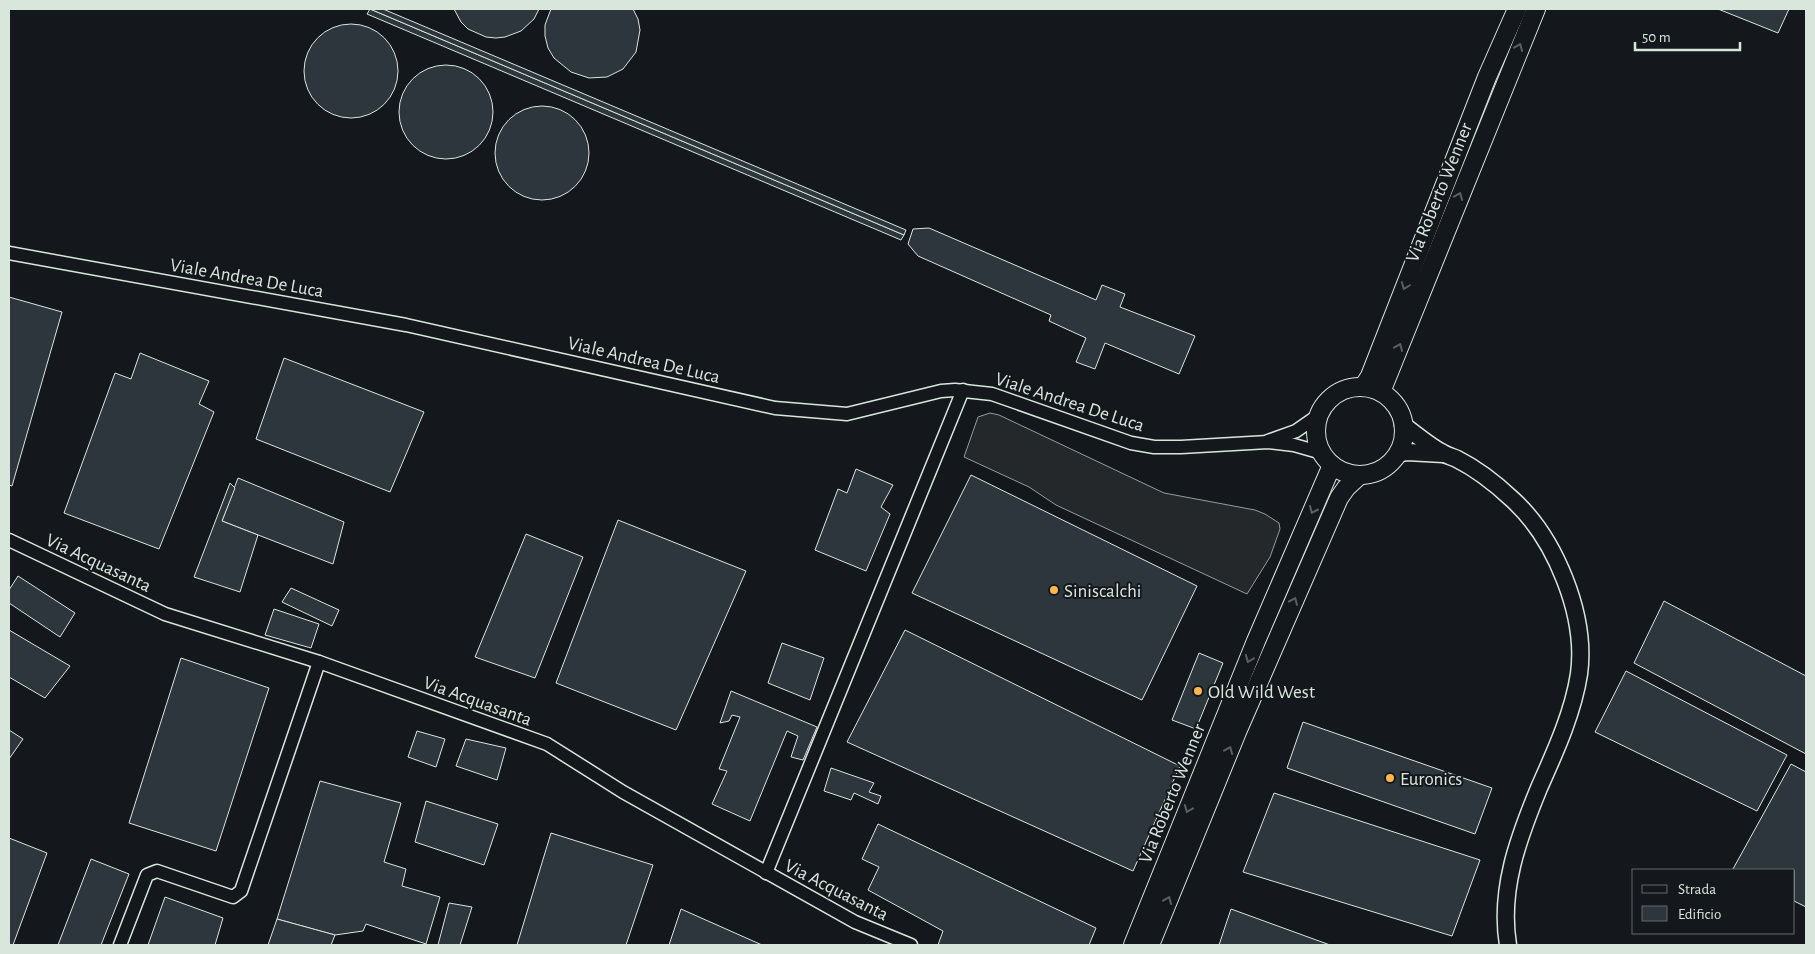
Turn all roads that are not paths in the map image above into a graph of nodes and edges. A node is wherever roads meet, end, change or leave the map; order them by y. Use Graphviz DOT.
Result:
graph roads {
  1 [pos="1517,9"];
  2 [pos="1536,9"];
  3 [pos="9,254"];
  4 [pos="1363,387"];
  5 [pos="963,390"];
  6 [pos="1381,392"];
  7 [pos="1319,415"];
  8 [pos="1403,425"];
  9 [pos="1268,442"];
  10 [pos="1397,454"];
  11 [pos="1444,454"];
  12 [pos="1327,459"];
  13 [pos="1360,475"];
  14 [pos="9,540"];
  15 [pos="319,662"];
  16 [pos="766,873"];
  17 [pos="120,945"];
  18 [pos="911,945"];
  19 [pos="1133,945"];
  20 [pos="1150,945"];
  21 [pos="1508,945"];
  1 -- 4 [label="main road, Via Roberto Wenner, one-way"];
  6 -- 2 [label="main road, Via Roberto Wenner, one-way"];
  3 -- 5 [label="street, Viale Andrea De Luca"];
  4 -- 6 [label="main road"];
  4 -- 7 [label="main road"];
  5 -- 9 [label="street, Viale Andrea De Luca"];
  5 -- 16 [label="street"];
  6 -- 8 [label="main road"];
  7 -- 9 [label="street"];
  7 -- 12 [label="main road"];
  8 -- 10 [label="main road"];
  8 -- 11 [label="street"];
  9 -- 12 [label="street"];
  10 -- 11 [label="street"];
  10 -- 13 [label="main road"];
  11 -- 21 [label="street"];
  12 -- 13 [label="main road"];
  12 -- 19 [label="main road, Via Roberto Wenner, one-way"];
  20 -- 13 [label="main road, Via Roberto Wenner, one-way"];
  14 -- 15 [label="street, Via Acquasanta"];
  15 -- 16 [label="street, Via Acquasanta"];
  15 -- 17 [label="street"];
  16 -- 18 [label="street, Via Acquasanta"];
}
